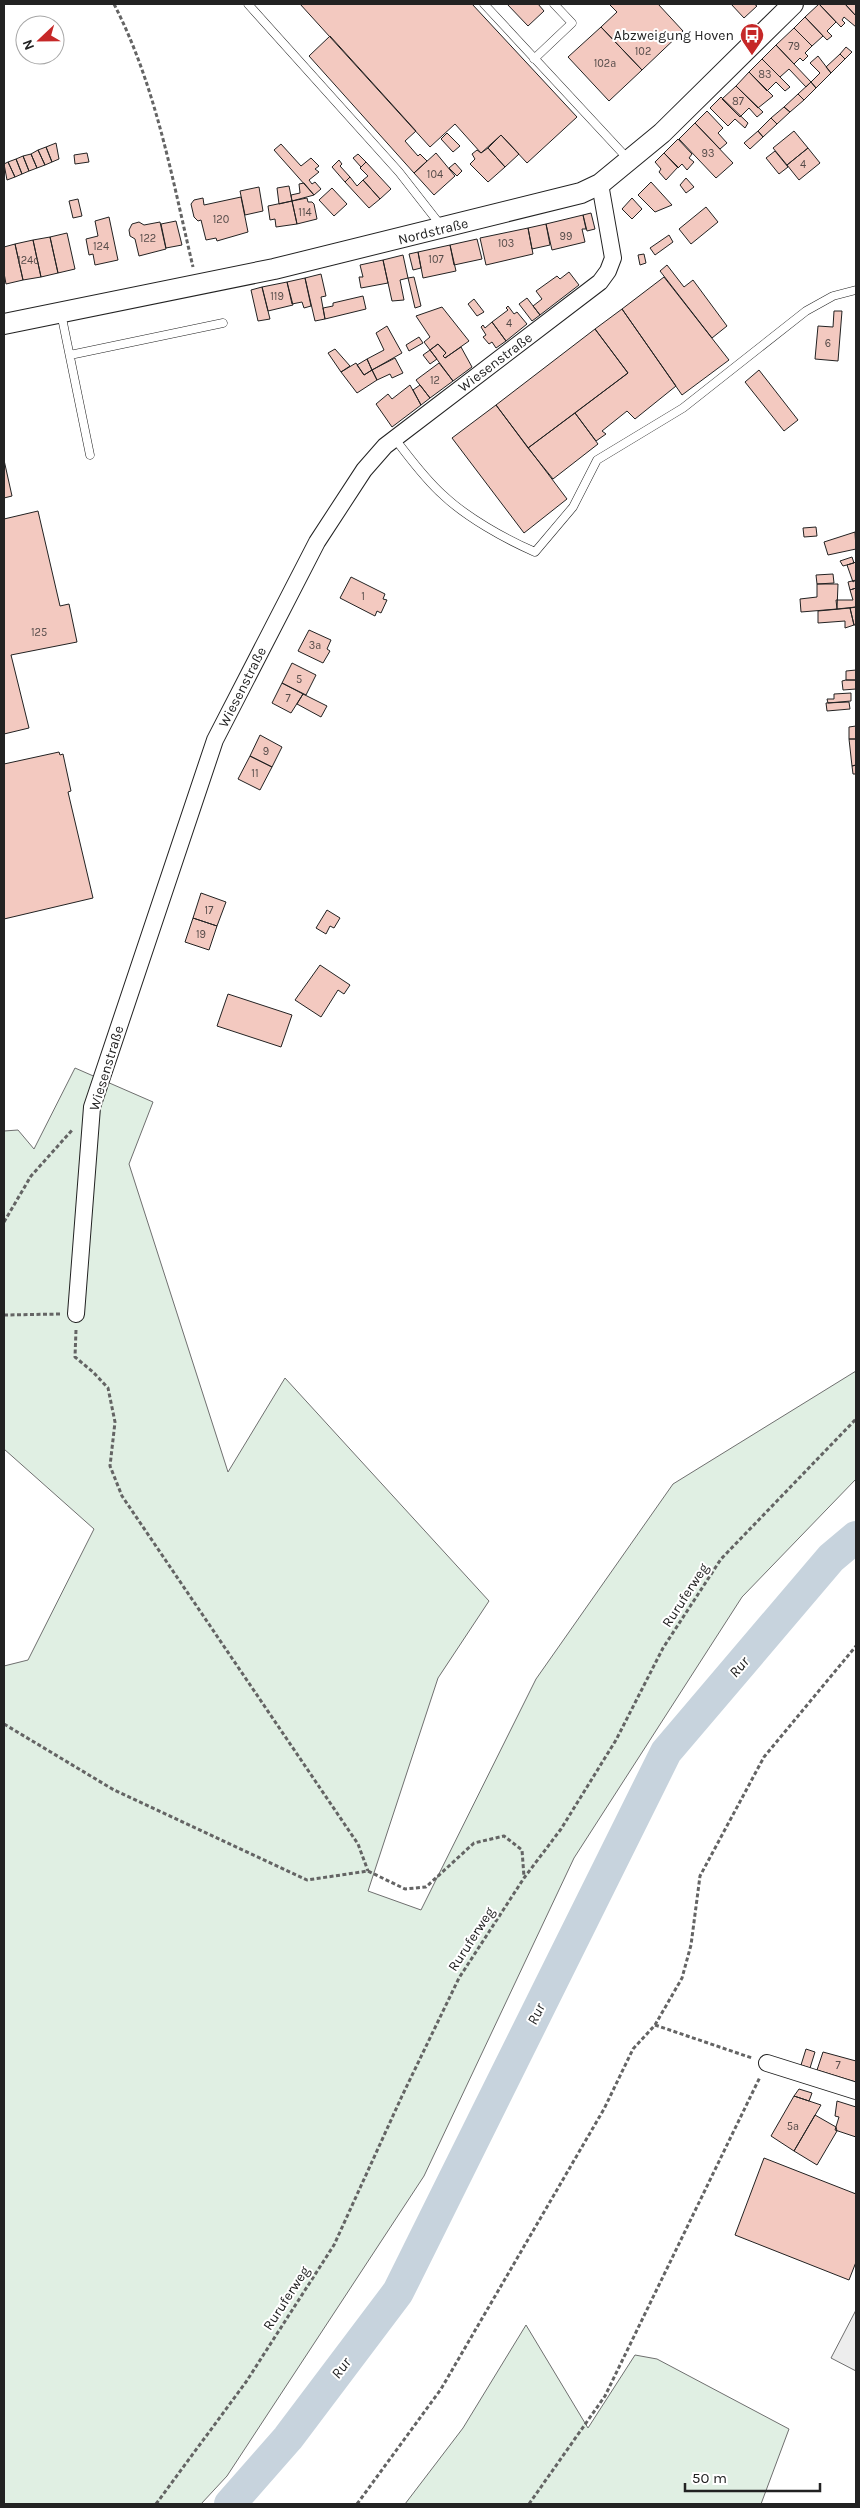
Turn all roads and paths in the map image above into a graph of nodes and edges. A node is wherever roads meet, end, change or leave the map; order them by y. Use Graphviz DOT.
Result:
graph roads {
  1 [pos="114,4"];
  2 [pos="248,4"];
  3 [pos="484,4"];
  4 [pos="554,4"];
  5 [pos="793,4"];
  6 [pos="534,59"];
  7 [pos="629,161"];
  8 [pos="600,184"];
  9 [pos="444,228"];
  10 [pos="197,285"];
  11 [pos="856,290"];
  12 [pos="61,312"];
  13 [pos="223,323"];
  14 [pos="4,324"];
  15 [pos="70,355"];
  16 [pos="395,439"];
  17 [pos="90,455"];
  18 [pos="92,1107"];
  19 [pos="4,1222"];
  20 [pos="76,1314"];
  21 [pos="4,1315"];
  22 [pos="76,1338"];
  23 [pos="856,1419"];
  24 [pos="856,1646"];
  25 [pos="4,1724"];
  26 [pos="368,1871"];
  27 [pos="524,1878"];
  28 [pos="655,2025"];
  29 [pos="766,2063"];
  30 [pos="856,2091"];
  31 [pos="156,2504"];
  32 [pos="358,2504"];
  33 [pos="529,2504"];
  1 -- 10 [label="path"];
  2 -- 9 [label="lane"];
  3 -- 6 [label="lane"];
  4 -- 6 [label="lane"];
  5 -- 7 [label="street, Nordstraße"];
  6 -- 7 [label="lane"];
  7 -- 8 [label="street, Nordstraße"];
  8 -- 9 [label="street, Nordstraße"];
  8 -- 16 [label="street, Wiesenstraße"];
  9 -- 10 [label="street, Nordstraße"];
  10 -- 12 [label="street, Nordstraße"];
  11 -- 16 [label="lane"];
  12 -- 14 [label="street, Nordstraße"];
  12 -- 15 [label="lane"];
  13 -- 15 [label="lane"];
  15 -- 17 [label="lane"];
  16 -- 18 [label="street, Wiesenstraße"];
  18 -- 19 [label="path"];
  18 -- 20 [label="street, Wiesenstraße"];
  20 -- 21 [label="path"];
  22 -- 26 [label="path"];
  23 -- 27 [label="path, Ruruferweg"];
  24 -- 28 [label="path"];
  25 -- 26 [label="path"];
  26 -- 27 [label="path"];
  27 -- 31 [label="path, Ruruferweg"];
  28 -- 29 [label="path"];
  28 -- 32 [label="path"];
  29 -- 30 [label="street"];
  29 -- 33 [label="path"];
}
